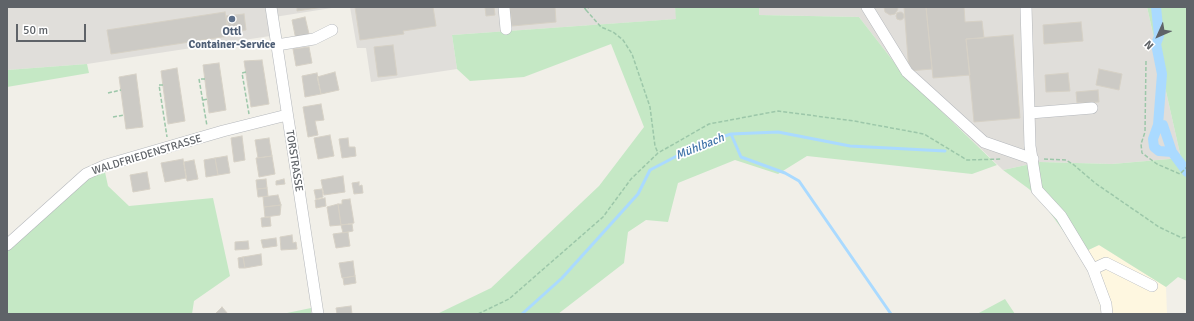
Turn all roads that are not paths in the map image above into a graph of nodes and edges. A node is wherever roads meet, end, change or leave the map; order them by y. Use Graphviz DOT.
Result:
graph roads {
  1 [pos="271,7"];
  2 [pos="504,7"];
  3 [pos="866,7"];
  4 [pos="1026,7"];
  5 [pos="506,29"];
  6 [pos="332,30"];
  7 [pos="277,45"];
  8 [pos="1092,108"];
  9 [pos="1030,110"];
  10 [pos="287,115"];
  11 [pos="1033,159"];
  12 [pos="7,245"];
  13 [pos="1093,268"];
  14 [pos="1152,286"];
  15 [pos="318,314"];
  16 [pos="1107,314"];
  1 -- 7 [label="street, TORSTRASSE"];
  2 -- 5 [label="street"];
  3 -- 11 [label="street"];
  4 -- 9 [label="street"];
  6 -- 7 [label="street"];
  7 -- 10 [label="street, TORSTRASSE"];
  8 -- 9 [label="street"];
  9 -- 11 [label="street"];
  10 -- 12 [label="street, WALDFRIEDENSTRASSE"];
  10 -- 15 [label="street, TORSTRASSE"];
  11 -- 13 [label="street"];
  13 -- 14 [label="street"];
  13 -- 16 [label="street"];
}
